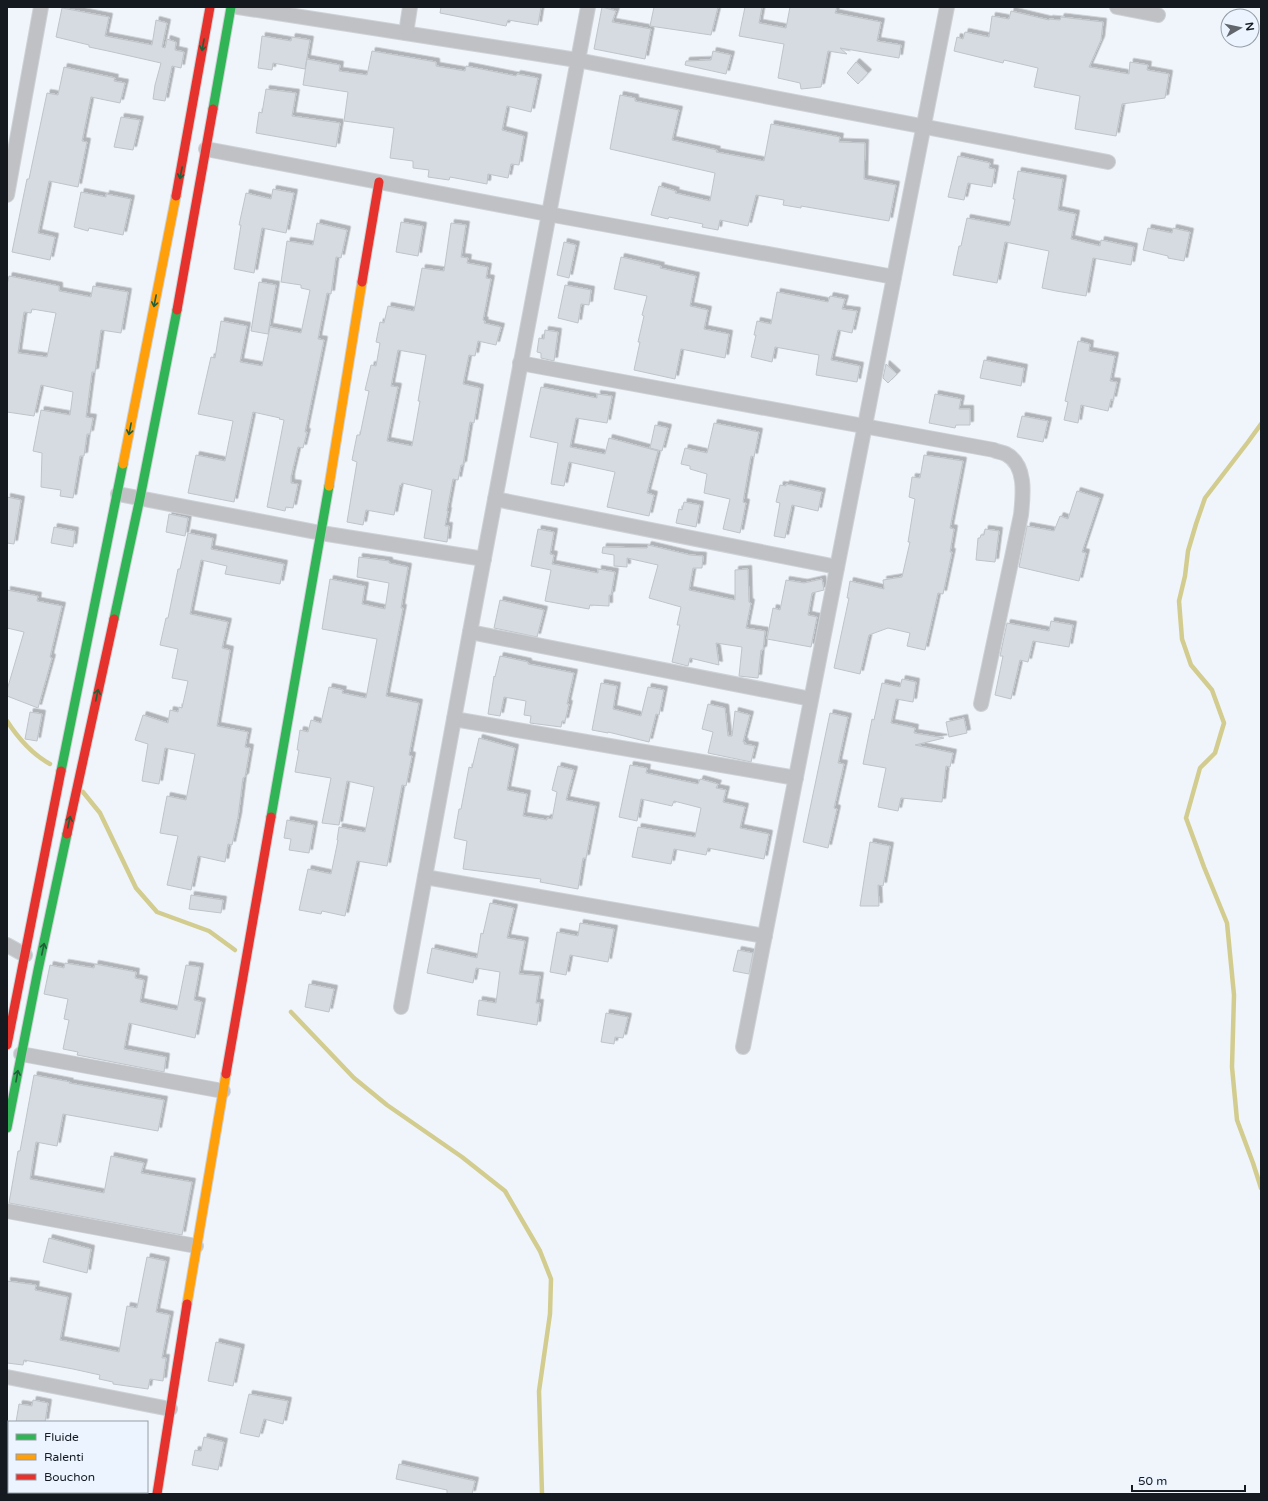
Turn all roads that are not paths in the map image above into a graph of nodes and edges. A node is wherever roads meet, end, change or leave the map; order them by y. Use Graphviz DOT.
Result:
graph roads {
  1 [pos="41,7"];
  2 [pos="210,7"];
  3 [pos="231,7"];
  4 [pos="238,7"];
  5 [pos="410,7"];
  6 [pos="588,7"];
  7 [pos="947,7"];
  8 [pos="1117,7"];
  9 [pos="1158,15"];
  10 [pos="406,33"];
  11 [pos="577,60"];
  12 [pos="923,127"];
  13 [pos="206,149"];
  14 [pos="1108,162"];
  15 [pos="379,182"];
  16 [pos="7,194"];
  17 [pos="548,214"];
  18 [pos="894,277"];
  19 [pos="520,363"];
  20 [pos="864,428"];
  21 [pos="118,494"];
  22 [pos="140,498"];
  23 [pos="495,499"];
  24 [pos="320,533"];
  25 [pos="484,558"];
  26 [pos="837,567"];
  27 [pos="470,632"];
  28 [pos="811,699"];
  29 [pos="981,704"];
  30 [pos="454,719"];
  31 [pos="796,778"];
  32 [pos="425,877"];
  33 [pos="765,936"];
  34 [pos="7,945"];
  35 [pos="25,955"];
  36 [pos="401,1007"];
  37 [pos="7,1046"];
  38 [pos="743,1047"];
  39 [pos="21,1054"];
  40 [pos="223,1091"];
  41 [pos="7,1128"];
  42 [pos="7,1211"];
  43 [pos="196,1246"];
  44 [pos="7,1377"];
  45 [pos="170,1409"];
  46 [pos="157,1494"];
  1 -- 16 [label="street"];
  2 -- 21 [label="street, one-way"];
  3 -- 13 [label="street"];
  4 -- 10 [label="street"];
  5 -- 10 [label="street"];
  6 -- 11 [label="street"];
  7 -- 12 [label="street"];
  8 -- 9 [label="street"];
  10 -- 11 [label="street"];
  11 -- 12 [label="street"];
  11 -- 17 [label="street"];
  12 -- 14 [label="street"];
  12 -- 18 [label="street"];
  13 -- 15 [label="street"];
  13 -- 22 [label="street"];
  15 -- 17 [label="street"];
  15 -- 24 [label="street"];
  17 -- 18 [label="street"];
  17 -- 19 [label="street"];
  18 -- 20 [label="street"];
  19 -- 20 [label="street"];
  19 -- 23 [label="street"];
  20 -- 26 [label="street"];
  20 -- 29 [label="street"];
  21 -- 22 [label="street"];
  21 -- 35 [label="street"];
  22 -- 24 [label="street"];
  39 -- 22 [label="street, one-way"];
  23 -- 25 [label="street"];
  23 -- 26 [label="street"];
  24 -- 25 [label="street"];
  24 -- 40 [label="street"];
  25 -- 27 [label="street"];
  26 -- 28 [label="street"];
  27 -- 28 [label="street"];
  27 -- 30 [label="street"];
  28 -- 31 [label="street"];
  30 -- 31 [label="street"];
  30 -- 32 [label="street"];
  31 -- 33 [label="street"];
  32 -- 33 [label="street"];
  32 -- 36 [label="street"];
  33 -- 38 [label="street"];
  34 -- 35 [label="street"];
  35 -- 37 [label="street"];
  39 -- 40 [label="street"];
  41 -- 39 [label="street, one-way"];
  40 -- 43 [label="street"];
  42 -- 43 [label="street"];
  43 -- 45 [label="street"];
  44 -- 45 [label="street"];
  45 -- 46 [label="street"];
}
